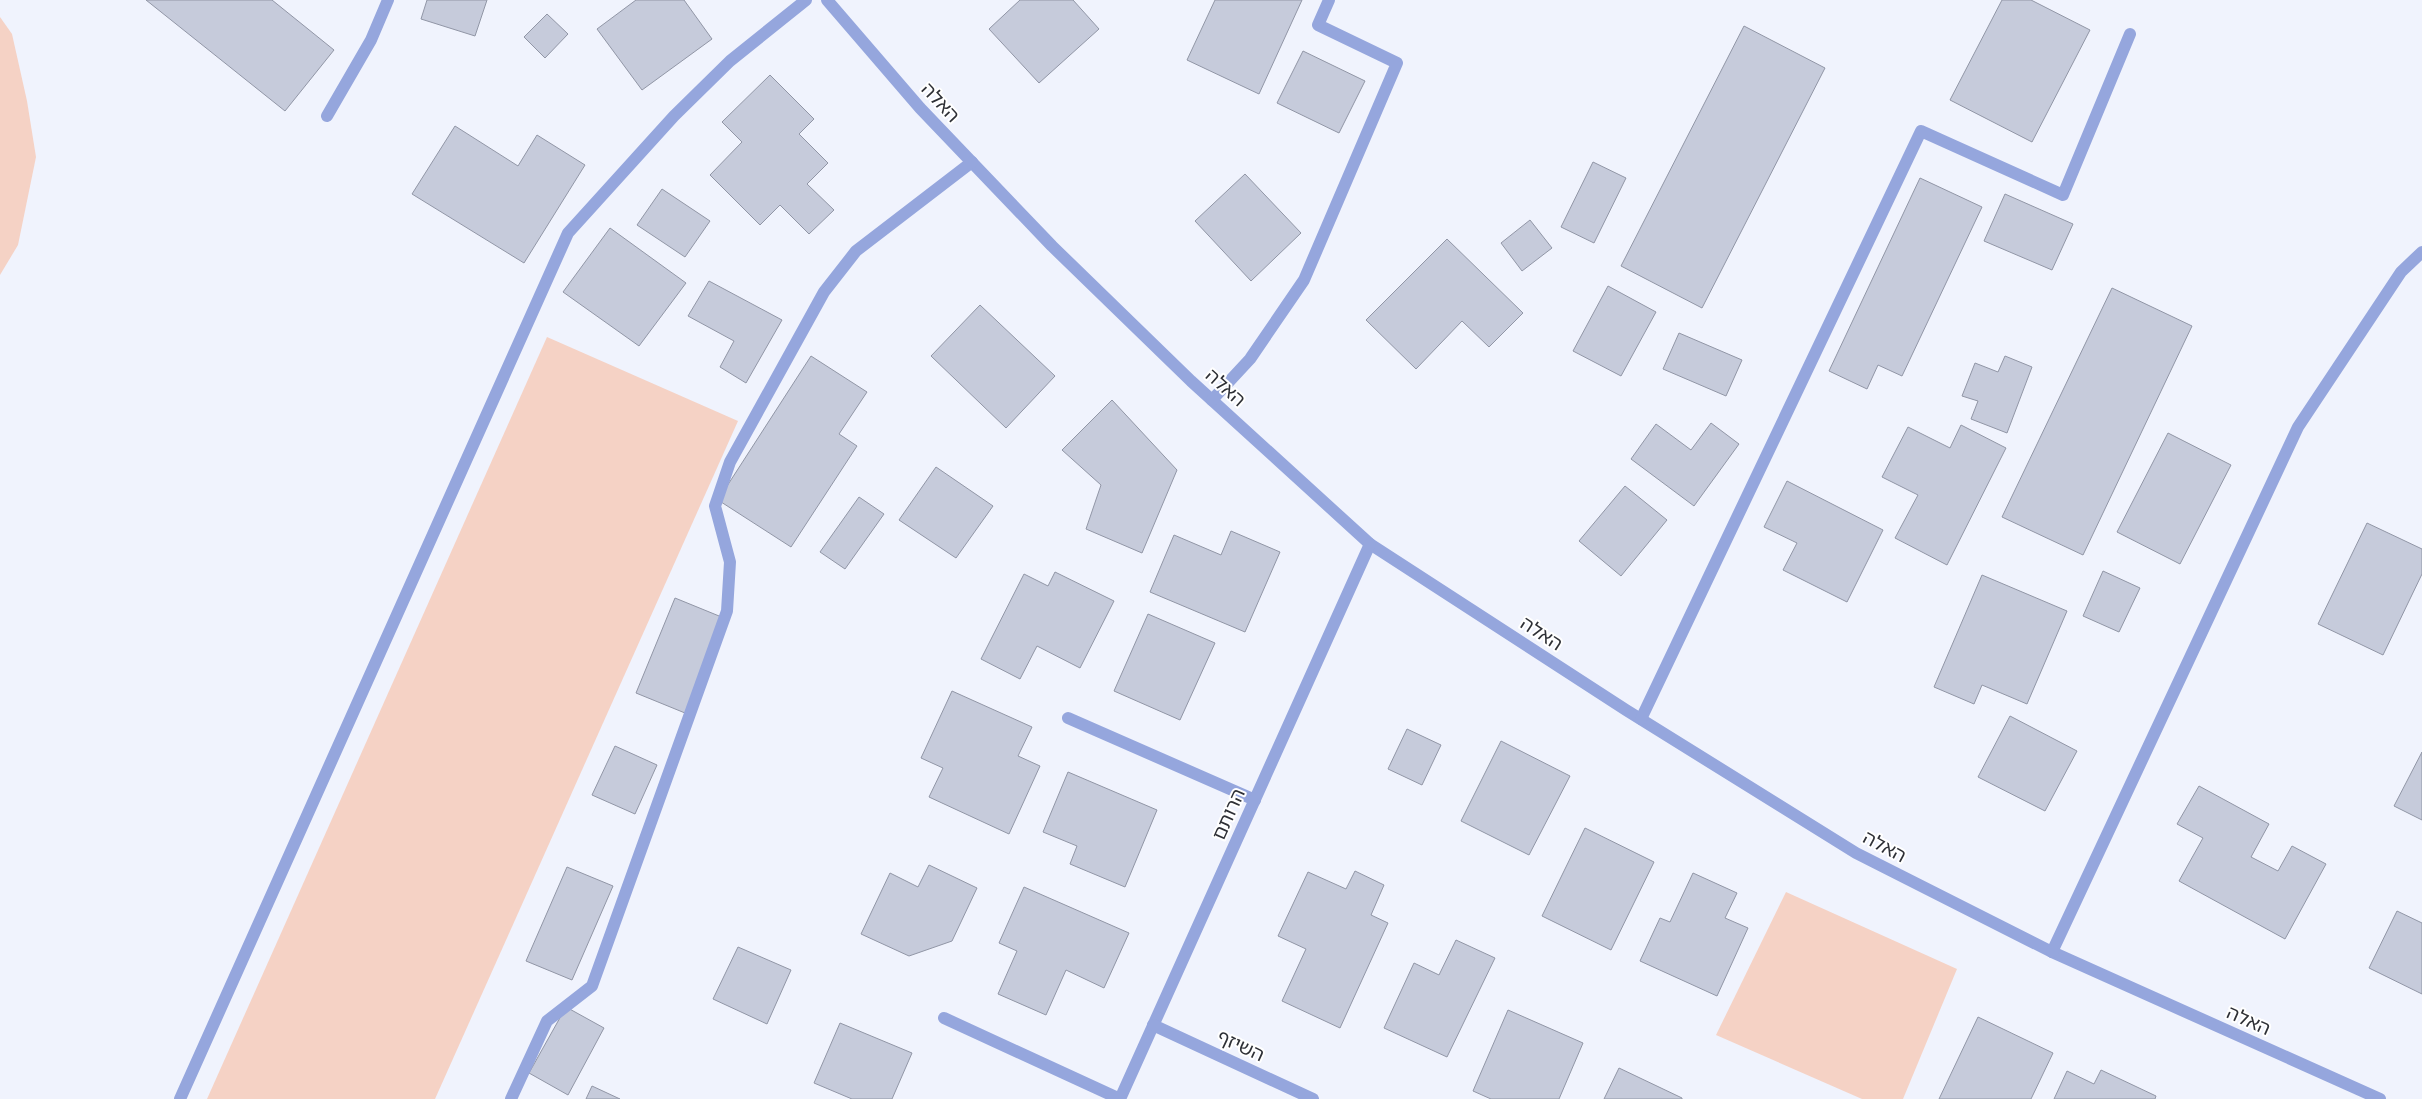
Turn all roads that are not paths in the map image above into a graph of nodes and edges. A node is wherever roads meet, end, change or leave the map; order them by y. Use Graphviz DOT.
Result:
graph roads {
  1 [pos="388,0"];
  2 [pos="806,0"];
  3 [pos="827,0"];
  4 [pos="1329,0"];
  5 [pos="2130,34"];
  6 [pos="327,116"];
  7 [pos="972,162"];
  8 [pos="2422,252"];
  9 [pos="1212,400"];
  10 [pos="1370,544"];
  11 [pos="1068,718"];
  12 [pos="1641,719"];
  13 [pos="1255,800"];
  14 [pos="2052,952"];
  15 [pos="944,1018"];
  16 [pos="1153,1025"];
  17 [pos="180,1099"];
  18 [pos="511,1099"];
  19 [pos="1120,1099"];
  20 [pos="1313,1099"];
  21 [pos="2380,1099"];
  1 -- 6 [label="street"];
  2 -- 17 [label="street"];
  3 -- 7 [label="street, האלה"];
  4 -- 9 [label="street"];
  5 -- 12 [label="street"];
  7 -- 9 [label="street, האלה"];
  7 -- 18 [label="street"];
  8 -- 14 [label="street"];
  9 -- 10 [label="street, האלה"];
  10 -- 12 [label="street, האלה"];
  10 -- 13 [label="street, הרותם"];
  11 -- 13 [label="street"];
  12 -- 14 [label="street, האלה"];
  13 -- 16 [label="street, הרותם"];
  14 -- 21 [label="street, האלה"];
  15 -- 19 [label="street"];
  16 -- 19 [label="street, הרותם"];
  16 -- 20 [label="street, השיזף"];
}
